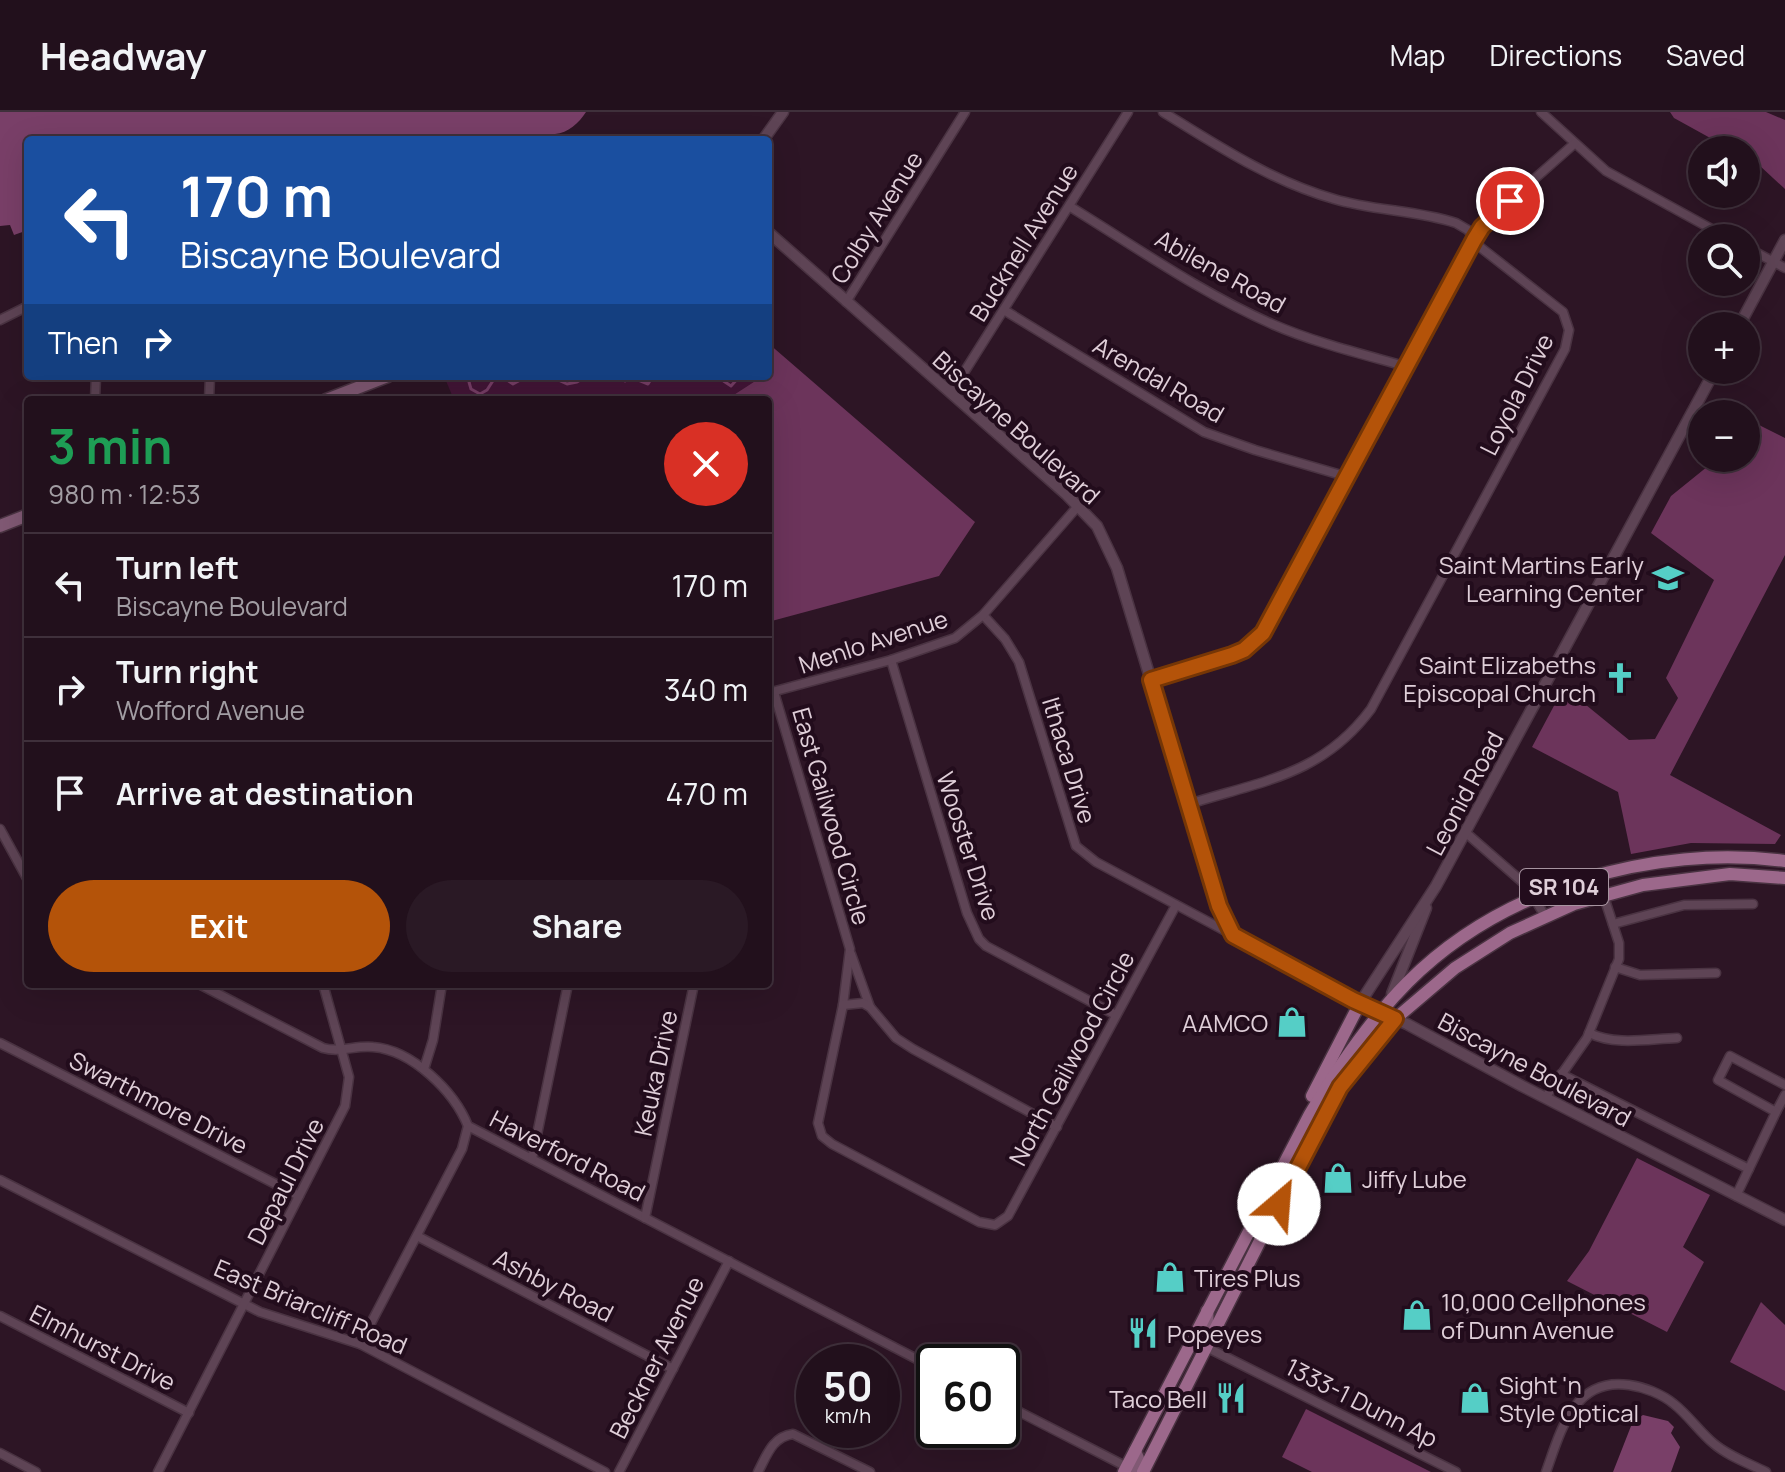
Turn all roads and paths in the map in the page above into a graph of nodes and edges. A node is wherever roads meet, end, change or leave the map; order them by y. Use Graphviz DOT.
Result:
graph roads {
  1 [pos="783,112"];
  2 [pos="965,112"];
  3 [pos="1128,112"];
  4 [pos="1163,112"];
  5 [pos="1541,112"];
  6 [pos="766,136"];
  7 [pos="1574,144"];
  8 [pos="1069,206"];
  9 [pos="1702,224"];
  10 [pos="772,236"];
  11 [pos="1474,240"];
  12 [pos="1785,240"];
  13 [pos="1760,254"];
  14 [pos="1774,262"];
  15 [pos="1785,268"];
  16 [pos="846,302"];
  17 [pos="24,308"];
  18 [pos="1004,310"];
  19 [pos="1747,312"];
  20 [pos="0,320"];
  21 [pos="1408,367"];
  22 [pos="378,380"];
  23 [pos="1707,384"];
  24 [pos="951,393"];
  25 [pos="338,396"];
  26 [pos="1348,477"];
  27 [pos="1078,506"];
  28 [pos="24,517"];
  29 [pos="0,526"];
  30 [pos="983,615"];
  31 [pos="891,660"];
  32 [pos="1151,680"];
  33 [pos="772,692"];
  34 [pos="772,695"];
  35 [pos="1189,804"];
  36 [pos="0,829"];
  37 [pos="1465,832"];
  38 [pos="1785,861"];
  39 [pos="1666,862"];
  40 [pos="24,873"];
  41 [pos="1785,878"];
  42 [pos="1668,881"];
  43 [pos="1603,894"];
  44 [pos="1429,898"];
  45 [pos="1535,899"];
  46 [pos="1753,904"];
  47 [pos="1176,905"];
  48 [pos="1545,916"];
  49 [pos="1613,924"];
  50 [pos="1233,935"];
  51 [pos="850,949"];
  52 [pos="1615,967"];
  53 [pos="1716,973"];
  54 [pos="207,988"];
  55 [pos="324,988"];
  56 [pos="441,988"];
  57 [pos="567,988"];
  58 [pos="693,988"];
  59 [pos="1360,1003"];
  60 [pos="843,1005"];
  61 [pos="870,1007"];
  62 [pos="1381,1013"];
  63 [pos="1116,1015"];
  64 [pos="1395,1019"];
  65 [pos="1589,1033"];
  66 [pos="1677,1038"];
  67 [pos="0,1043"];
  68 [pos="342,1050"];
  69 [pos="424,1069"];
  70 [pos="1561,1074"];
  71 [pos="1785,1085"];
  72 [pos="1785,1095"];
  73 [pos="1545,1098"];
  74 [pos="1776,1112"];
  75 [pos="468,1126"];
  76 [pos="1057,1127"];
  77 [pos="1291,1147"];
  78 [pos="532,1159"];
  79 [pos="1749,1169"];
  80 [pos="1279,1171"];
  81 [pos="0,1180"];
  82 [pos="299,1196"];
  83 [pos="1736,1196"];
  84 [pos="1275,1211"];
  85 [pos="645,1218"];
  86 [pos="1785,1220"];
  87 [pos="995,1225"];
  88 [pos="417,1236"];
  89 [pos="729,1261"];
  90 [pos="244,1304"];
  91 [pos="1207,1311"];
  92 [pos="0,1316"];
  93 [pos="360,1344"];
  94 [pos="1206,1347"];
  95 [pos="916,1359"];
  96 [pos="673,1369"];
  97 [pos="189,1413"];
  98 [pos="1020,1413"];
  99 [pos="0,1453"];
  100 [pos="1129,1471"];
  101 [pos="36,1472"];
  102 [pos="158,1472"];
  103 [pos="605,1472"];
  104 [pos="619,1472"];
  105 [pos="758,1472"];
  106 [pos="870,1472"];
  107 [pos="1143,1472"];
  108 [pos="1456,1472"];
  109 [pos="1546,1472"];
  110 [pos="1766,1472"];
  1 -- 6 [label="street"];
  2 -- 16 [label="street, Colby Avenue"];
  3 -- 8 [label="street, Bucknell Avenue"];
  4 -- 11 [label="street, Loyola Drive"];
  5 -- 7 [label="street"];
  7 -- 9 [label="street"];
  7 -- 11 [label="street"];
  8 -- 18 [label="street, Bucknell Avenue"];
  8 -- 21 [label="street, Abilene Road"];
  10 -- 16 [label="street, Biscayne Boulevard"];
  11 -- 21 [label="street"];
  11 -- 35 [label="street, Loyola Drive"];
  12 -- 14 [label="street"];
  13 -- 14 [label="street"];
  14 -- 15 [label="street"];
  14 -- 19 [label="street"];
  16 -- 24 [label="street, Biscayne Boulevard"];
  17 -- 20 [label="street"];
  18 -- 24 [label="street, Bucknell Avenue"];
  18 -- 26 [label="street, Arendal Road"];
  21 -- 26 [label="street"];
  22 -- 25 [label="main road"];
  23 -- 37 [label="street, Leonid Road"];
  24 -- 27 [label="street, Biscayne Boulevard"];
  26 -- 32 [label="street"];
  27 -- 30 [label="street, Menlo Avenue"];
  27 -- 32 [label="street, Biscayne Boulevard"];
  28 -- 29 [label="main road"];
  30 -- 31 [label="street, Menlo Avenue"];
  30 -- 47 [label="street, Ithaca Drive"];
  31 -- 33 [label="street, Menlo Avenue"];
  31 -- 63 [label="street, Wooster Drive"];
  32 -- 35 [label="street, Biscayne Boulevard"];
  34 -- 51 [label="street, East Gailwood Circle"];
  35 -- 50 [label="street, Biscayne Boulevard"];
  36 -- 40 [label="street"];
  37 -- 44 [label="street, Leonid Road"];
  37 -- 45 [label="street"];
  38 -- 39 [label="main road, SR 104"];
  39 -- 42 [label="main road"];
  39 -- 45 [label="main road, SR 104"];
  41 -- 42 [label="main road, SR 104"];
  42 -- 43 [label="main road, SR 104"];
  43 -- 48 [label="main road, SR 104"];
  43 -- 49 [label="street"];
  44 -- 59 [label="street, Leonid Road"];
  44 -- 62 [label="street, Leonid Road"];
  45 -- 48 [label="street"];
  45 -- 62 [label="main road, SR 104"];
  46 -- 49 [label="street"];
  47 -- 50 [label="street, Ithaca Drive"];
  47 -- 63 [label="street, North Gailwood Circle"];
  48 -- 64 [label="main road, SR 104"];
  49 -- 52 [label="street"];
  50 -- 59 [label="street, Biscayne Boulevard"];
  51 -- 60 [label="street, East Gailwood Circle"];
  51 -- 61 [label="street"];
  52 -- 53 [label="street"];
  52 -- 65 [label="street"];
  54 -- 68 [label="street, Haverford Road"];
  55 -- 68 [label="street, Depaul Drive"];
  56 -- 69 [label="street"];
  57 -- 78 [label="street"];
  58 -- 85 [label="street, Keuka Drive"];
  59 -- 62 [label="street, Biscayne Boulevard"];
  59 -- 77 [label="main road"];
  60 -- 61 [label="street"];
  60 -- 87 [label="street, East Gailwood Circle"];
  61 -- 76 [label="street"];
  62 -- 64 [label="street, Biscayne Boulevard"];
  62 -- 77 [label="main road, SR 104"];
  63 -- 76 [label="street, North Gailwood Circle"];
  64 -- 73 [label="street, Biscayne Boulevard"];
  64 -- 84 [label="main road, SR 104"];
  65 -- 66 [label="street"];
  65 -- 70 [label="street"];
  67 -- 82 [label="street, Swarthmore Drive"];
  68 -- 69 [label="street, Haverford Road"];
  68 -- 82 [label="street, Depaul Drive"];
  69 -- 75 [label="street, Haverford Road"];
  70 -- 73 [label="street"];
  70 -- 79 [label="street"];
  71 -- 74 [label="street"];
  72 -- 74 [label="street"];
  73 -- 83 [label="street, Biscayne Boulevard"];
  74 -- 79 [label="street"];
  75 -- 78 [label="street, Haverford Road"];
  75 -- 88 [label="street"];
  76 -- 87 [label="street, North Gailwood Circle"];
  77 -- 80 [label="main road, SR 104"];
  78 -- 85 [label="street, Haverford Road"];
  79 -- 83 [label="street"];
  80 -- 84 [label="main road"];
  80 -- 91 [label="main road, SR 104"];
  81 -- 90 [label="street, East Briarcliff Road"];
  82 -- 90 [label="street, Depaul Drive"];
  83 -- 86 [label="street, Biscayne Boulevard"];
  84 -- 94 [label="main road, SR 104"];
  85 -- 89 [label="street, Haverford Road"];
  88 -- 93 [label="street"];
  88 -- 96 [label="street, Ashby Road"];
  89 -- 95 [label="street, Haverford Road"];
  89 -- 96 [label="street, Beckner Avenue"];
  90 -- 93 [label="street, East Briarcliff Road"];
  90 -- 97 [label="street, Depaul Drive"];
  91 -- 94 [label="main road"];
  91 -- 100 [label="main road, SR 104"];
  92 -- 97 [label="street, Elmhurst Drive"];
  93 -- 103 [label="street, East Briarcliff Road"];
  94 -- 107 [label="main road, SR 104"];
  94 -- 108 [label="street, 1333-1 Dunn Ap"];
  96 -- 104 [label="street, Beckner Avenue"];
  97 -- 102 [label="street, Depaul Drive"];
  98 -- 100 [label="street"];
  99 -- 101 [label="street"];
  105 -- 106 [label="street"];
  109 -- 110 [label="street"];
}
